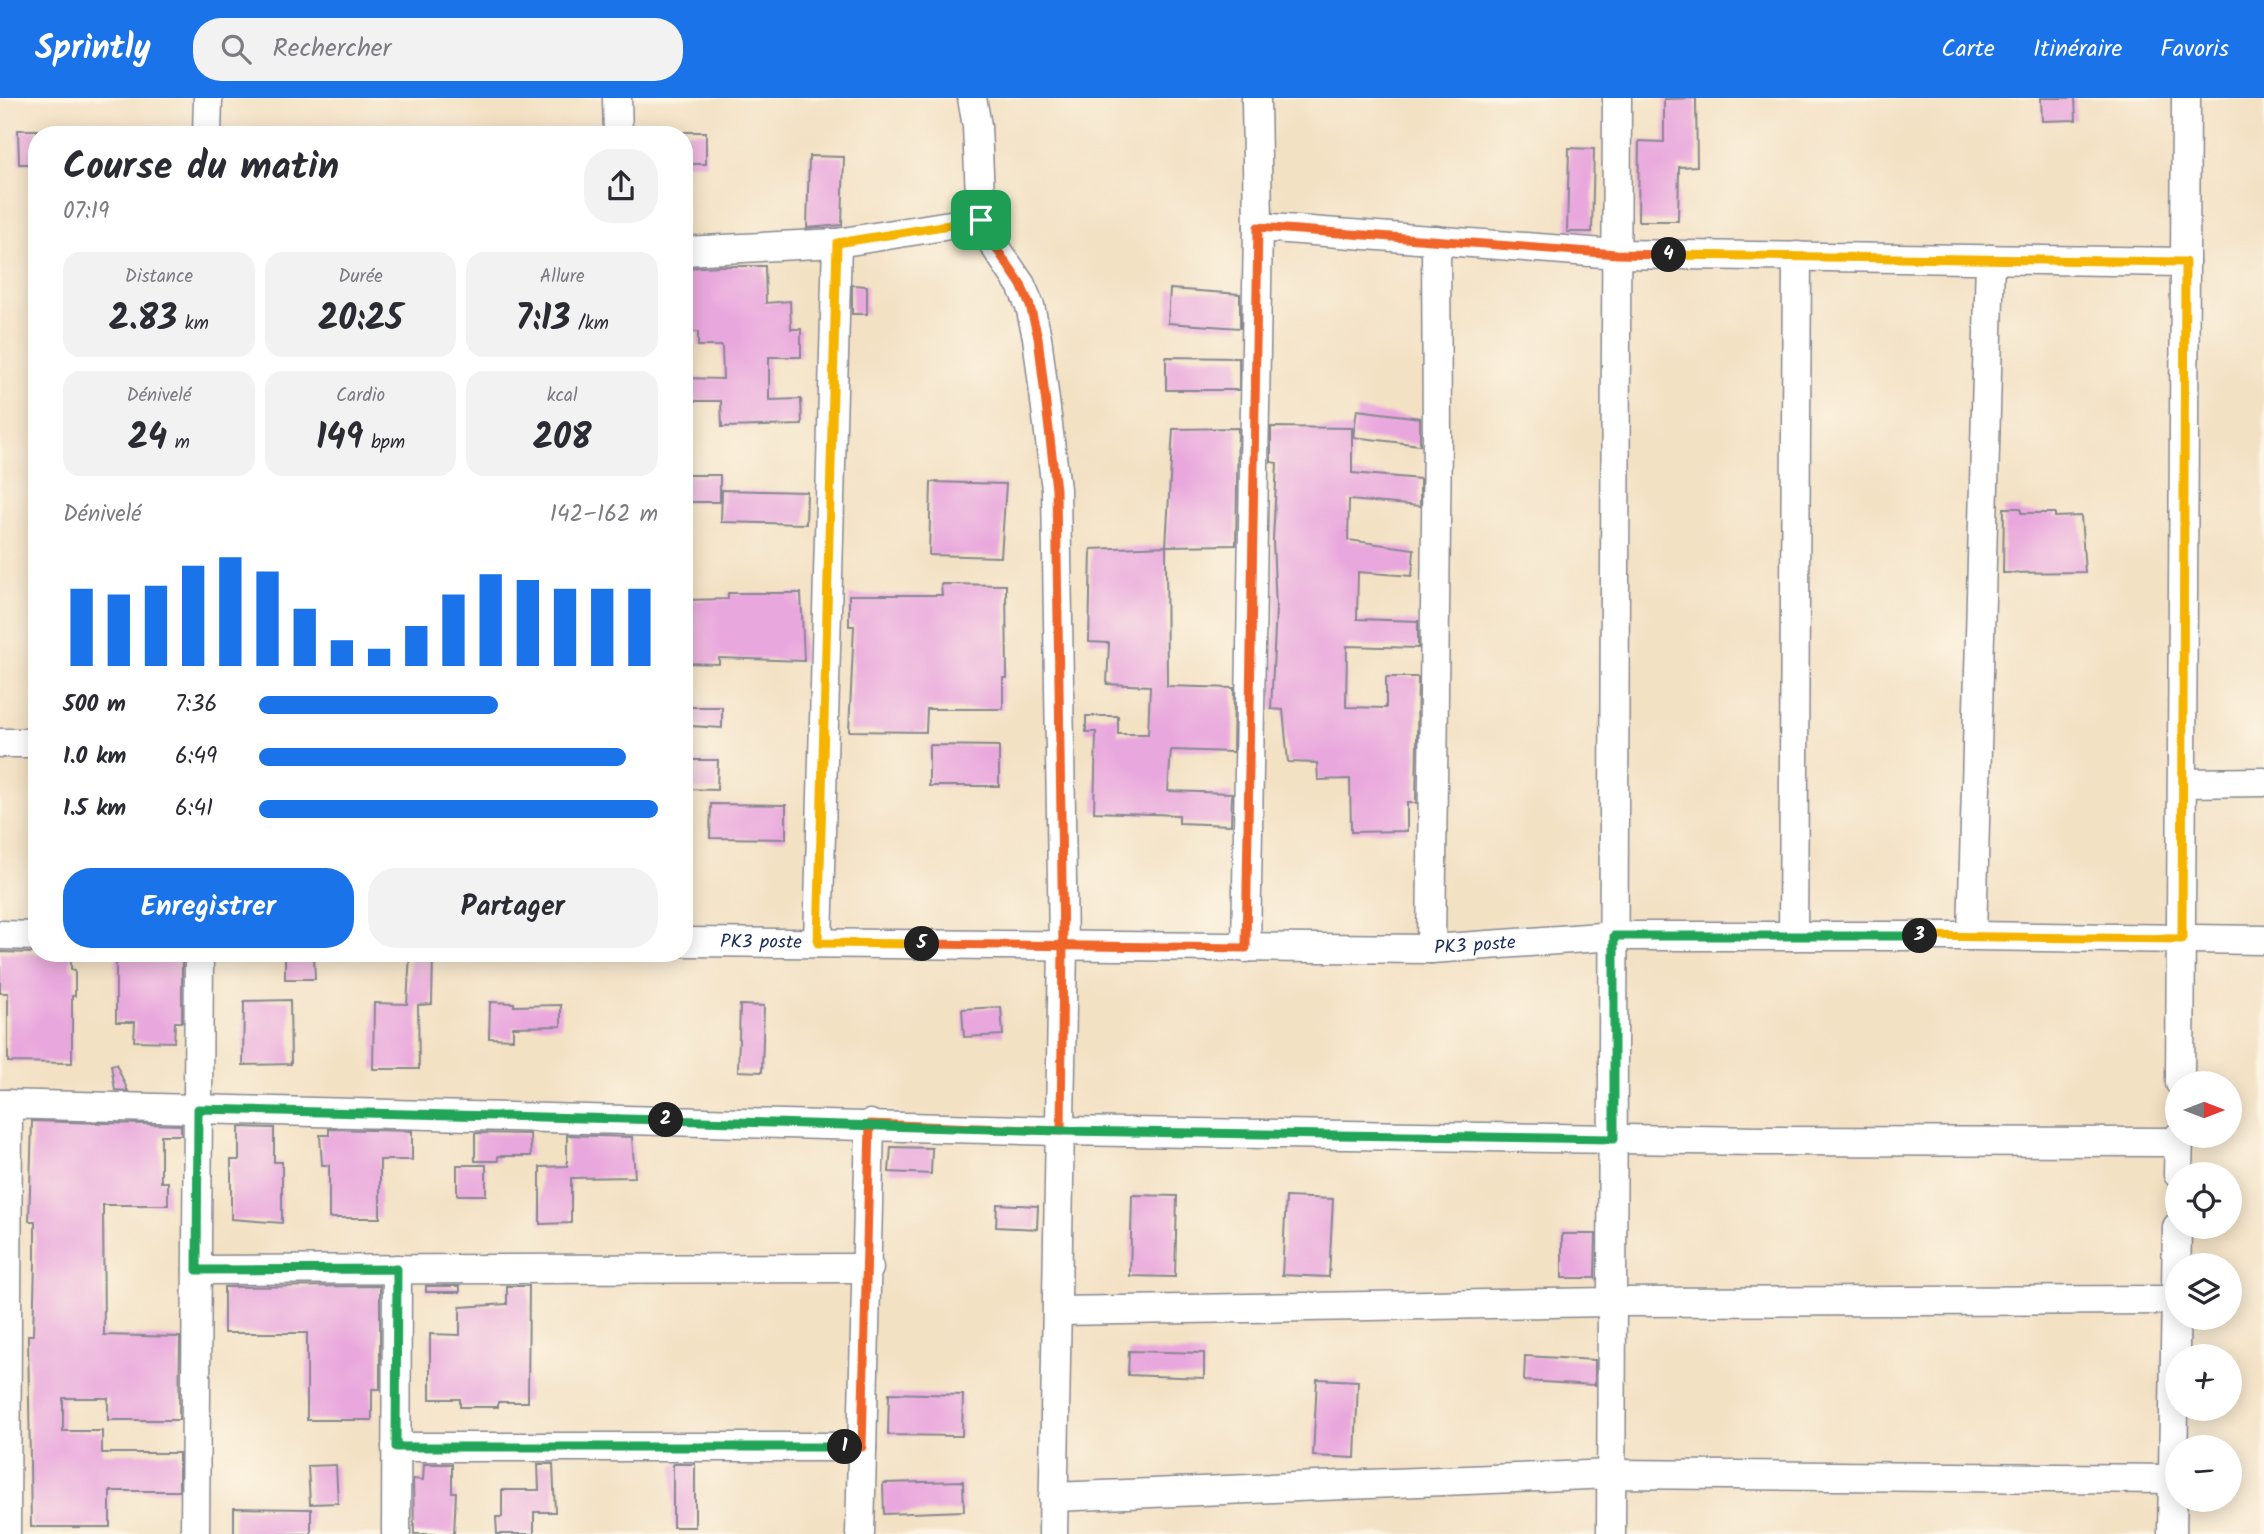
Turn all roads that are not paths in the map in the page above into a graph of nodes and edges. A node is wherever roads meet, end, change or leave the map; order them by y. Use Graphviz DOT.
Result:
graph roads {
  1 [pos="208,98"];
  2 [pos="617,98"];
  3 [pos="972,98"];
  4 [pos="1256,98"];
  5 [pos="1618,98"];
  6 [pos="2186,98"];
  7 [pos="207,126"];
  8 [pos="618,126"];
  9 [pos="981,220"];
  10 [pos="1258,227"];
  11 [pos="1436,240"];
  12 [pos="837,243"];
  13 [pos="693,251"];
  14 [pos="1617,254"];
  15 [pos="1797,256"];
  16 [pos="1990,259"];
  17 [pos="2185,262"];
  18 [pos="0,743"];
  19 [pos="28,743"];
  20 [pos="2264,782"];
  21 [pos="2183,783"];
  22 [pos="0,935"];
  23 [pos="28,936"];
  24 [pos="1614,936"];
  25 [pos="1793,936"];
  26 [pos="1972,936"];
  27 [pos="2182,939"];
  28 [pos="2264,940"];
  29 [pos="693,942"];
  30 [pos="818,943"];
  31 [pos="1063,946"];
  32 [pos="1246,948"];
  33 [pos="1431,949"];
  34 [pos="199,962"];
  35 [pos="2180,1071"];
  36 [pos="4,1104"];
  37 [pos="198,1109"];
  38 [pos="870,1124"];
  39 [pos="1061,1131"];
  40 [pos="1614,1139"];
  41 [pos="2165,1139"];
  42 [pos="869,1268"];
  43 [pos="397,1269"];
  44 [pos="197,1270"];
  45 [pos="3,1288"];
  46 [pos="2165,1300"];
  47 [pos="1613,1302"];
  48 [pos="1058,1311"];
  49 [pos="2175,1330"];
  50 [pos="2174,1435"];
  51 [pos="396,1447"];
  52 [pos="862,1447"];
  53 [pos="3,1467"];
  54 [pos="1611,1475"];
  55 [pos="2165,1479"];
  56 [pos="1053,1497"];
  57 [pos="2172,1512"];
  58 [pos="6,1534"];
  59 [pos="195,1534"];
  60 [pos="396,1534"];
  61 [pos="860,1534"];
  62 [pos="1053,1534"];
  63 [pos="1611,1534"];
  64 [pos="2172,1534"];
  1 -- 7 [label="street"];
  2 -- 8 [label="street"];
  3 -- 9 [label="street"];
  4 -- 10 [label="street"];
  5 -- 14 [label="street"];
  6 -- 17 [label="street"];
  9 -- 12 [label="street"];
  9 -- 31 [label="street"];
  10 -- 11 [label="street"];
  10 -- 32 [label="street"];
  11 -- 14 [label="street"];
  11 -- 33 [label="street"];
  12 -- 13 [label="street"];
  12 -- 30 [label="street"];
  14 -- 15 [label="street"];
  14 -- 24 [label="street"];
  15 -- 16 [label="street"];
  15 -- 25 [label="street"];
  16 -- 17 [label="street"];
  16 -- 26 [label="street"];
  17 -- 21 [label="street"];
  18 -- 19 [label="street"];
  20 -- 21 [label="street"];
  21 -- 27 [label="street"];
  22 -- 23 [label="street"];
  24 -- 25 [label="street, PK3 poste"];
  24 -- 33 [label="street, PK3 poste"];
  24 -- 40 [label="street"];
  25 -- 26 [label="street, PK3 poste"];
  26 -- 27 [label="street, PK3 poste"];
  27 -- 28 [label="street, PK3 poste"];
  27 -- 35 [label="street"];
  29 -- 30 [label="street, PK3 poste"];
  30 -- 31 [label="street, PK3 poste"];
  31 -- 32 [label="street, PK3 poste"];
  31 -- 39 [label="street"];
  32 -- 33 [label="street, PK3 poste"];
  34 -- 37 [label="street"];
  36 -- 37 [label="street"];
  36 -- 45 [label="street"];
  37 -- 38 [label="street"];
  37 -- 44 [label="street"];
  38 -- 39 [label="street"];
  38 -- 42 [label="street"];
  39 -- 40 [label="street"];
  39 -- 48 [label="street"];
  40 -- 41 [label="street"];
  40 -- 47 [label="street"];
  42 -- 43 [label="street"];
  42 -- 52 [label="street"];
  43 -- 44 [label="street"];
  43 -- 51 [label="street"];
  44 -- 59 [label="street"];
  45 -- 53 [label="street"];
  46 -- 47 [label="street"];
  47 -- 48 [label="street"];
  47 -- 54 [label="street"];
  48 -- 56 [label="street"];
  49 -- 50 [label="street"];
  51 -- 52 [label="street"];
  51 -- 60 [label="street"];
  52 -- 61 [label="street"];
  53 -- 58 [label="street"];
  54 -- 55 [label="street"];
  54 -- 56 [label="street"];
  54 -- 63 [label="street"];
  56 -- 62 [label="street"];
  57 -- 64 [label="street"];
}
